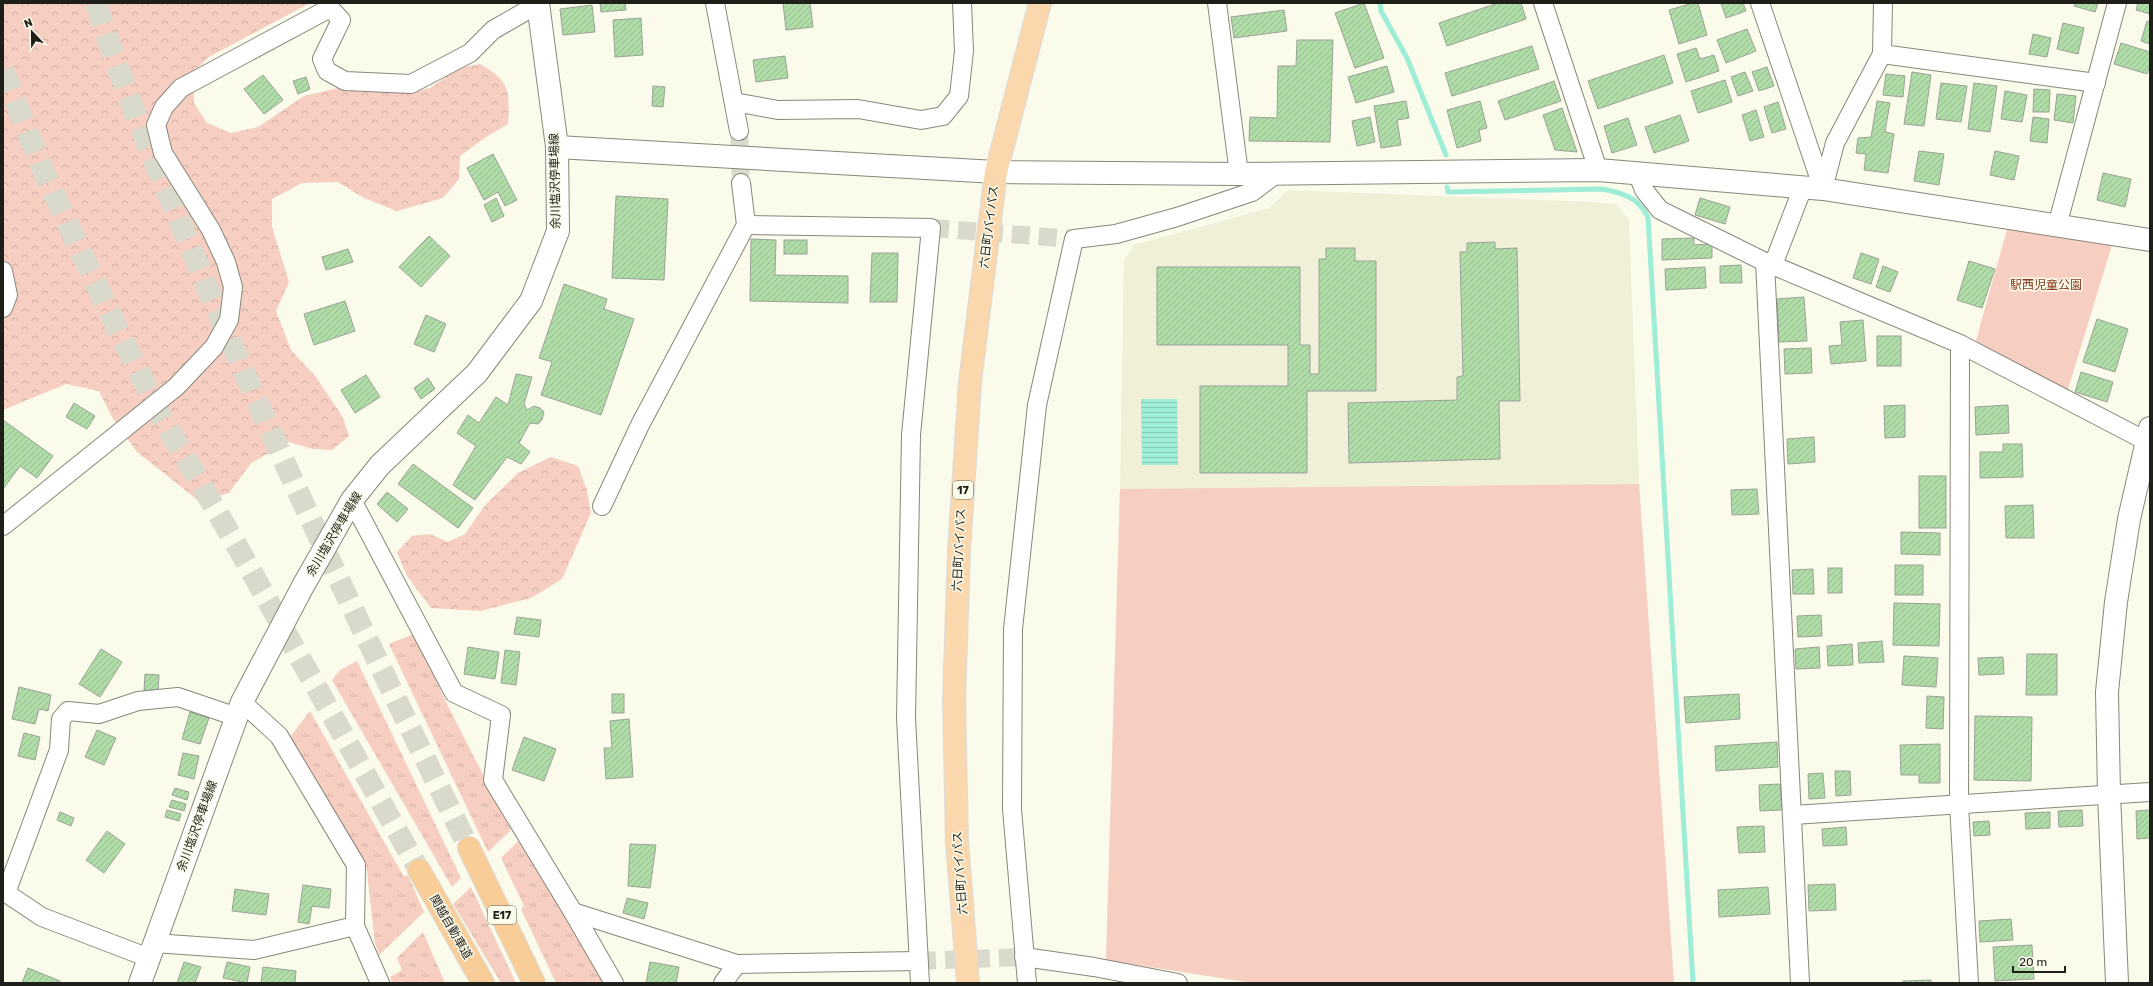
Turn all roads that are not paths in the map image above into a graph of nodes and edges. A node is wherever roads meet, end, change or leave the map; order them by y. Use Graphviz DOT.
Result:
graph roads {
  1 [pos="715,3"];
  2 [pos="1040,3"];
  3 [pos="1217,3"];
  4 [pos="1543,3"];
  5 [pos="1760,3"];
  6 [pos="1883,3"];
  7 [pos="2117,3"];
  8 [pos="538,4"];
  9 [pos="966,7"];
  10 [pos="1882,54"];
  11 [pos="2096,83"];
  12 [pos="734,102"];
  13 [pos="739,131"];
  14 [pos="557,147"];
  15 [pos="1598,170"];
  16 [pos="996,172"];
  17 [pos="1637,172"];
  18 [pos="1239,174"];
  19 [pos="1276,174"];
  20 [pos="741,183"];
  21 [pos="1813,188"];
  22 [pos="746,225"];
  23 [pos="2057,226"];
  24 [pos="2150,240"];
  25 [pos="1769,263"];
  26 [pos="3,271"];
  27 [pos="3,308"];
  28 [pos="1960,344"];
  29 [pos="2148,434"];
  30 [pos="352,500"];
  31 [pos="602,506"];
  32 [pos="3,526"];
  33 [pos="239,710"];
  34 [pos="2150,792"];
  35 [pos="2109,794"];
  36 [pos="1959,804"];
  37 [pos="1793,815"];
  38 [pos="469,848"];
  39 [pos="419,870"];
  40 [pos="4,892"];
  41 [pos="574,912"];
  42 [pos="355,926"];
  43 [pos="152,951"];
  44 [pos="1024,957"];
  45 [pos="918,960"];
  46 [pos="730,976"];
  47 [pos="140,983"];
  48 [pos="380,983"];
  49 [pos="483,983"];
  50 [pos="534,983"];
  51 [pos="614,983"];
  52 [pos="920,983"];
  53 [pos="968,983"];
  54 [pos="1027,983"];
  55 [pos="1178,983"];
  56 [pos="1800,983"];
  57 [pos="1969,983"];
  58 [pos="2117,983"];
  1 -- 12 [label="street"];
  2 -- 16 [label="highway, 六日町バイパス / 17"];
  3 -- 18 [label="street"];
  4 -- 15 [label="street"];
  5 -- 21 [label="street"];
  6 -- 10 [label="street"];
  7 -- 11 [label="street"];
  8 -- 14 [label="street, 余川塩沢停車場線"];
  8 -- 32 [label="street"];
  9 -- 12 [label="street"];
  10 -- 11 [label="street"];
  10 -- 21 [label="street"];
  11 -- 23 [label="street"];
  12 -- 13 [label="street"];
  14 -- 16 [label="street"];
  14 -- 30 [label="street, 余川塩沢停車場線"];
  15 -- 17 [label="street"];
  15 -- 19 [label="street"];
  16 -- 18 [label="street"];
  16 -- 53 [label="highway, 六日町バイパス / 17"];
  17 -- 21 [label="street"];
  17 -- 25 [label="street"];
  18 -- 19 [label="street"];
  19 -- 44 [label="street"];
  20 -- 22 [label="street"];
  21 -- 23 [label="street"];
  21 -- 25 [label="street"];
  22 -- 31 [label="street"];
  22 -- 45 [label="street"];
  23 -- 24 [label="street"];
  25 -- 28 [label="street"];
  25 -- 37 [label="street"];
  26 -- 27 [label="street"];
  28 -- 29 [label="street"];
  28 -- 36 [label="street"];
  29 -- 35 [label="street"];
  30 -- 33 [label="street, 余川塩沢停車場線"];
  30 -- 41 [label="street"];
  33 -- 40 [label="street"];
  33 -- 42 [label="street"];
  33 -- 43 [label="street, 余川塩沢停車場線"];
  34 -- 35 [label="street"];
  35 -- 36 [label="street"];
  35 -- 58 [label="street"];
  36 -- 37 [label="street"];
  36 -- 57 [label="street"];
  37 -- 56 [label="street"];
  38 -- 50 [label="highway, E17"];
  39 -- 49 [label="highway, 関越自動車道"];
  40 -- 43 [label="street"];
  41 -- 46 [label="street"];
  41 -- 51 [label="street"];
  42 -- 43 [label="street"];
  42 -- 48 [label="street"];
  43 -- 47 [label="street, 余川塩沢停車場線"];
  44 -- 54 [label="street"];
  44 -- 55 [label="street"];
  45 -- 46 [label="street"];
  45 -- 52 [label="street"];
}
